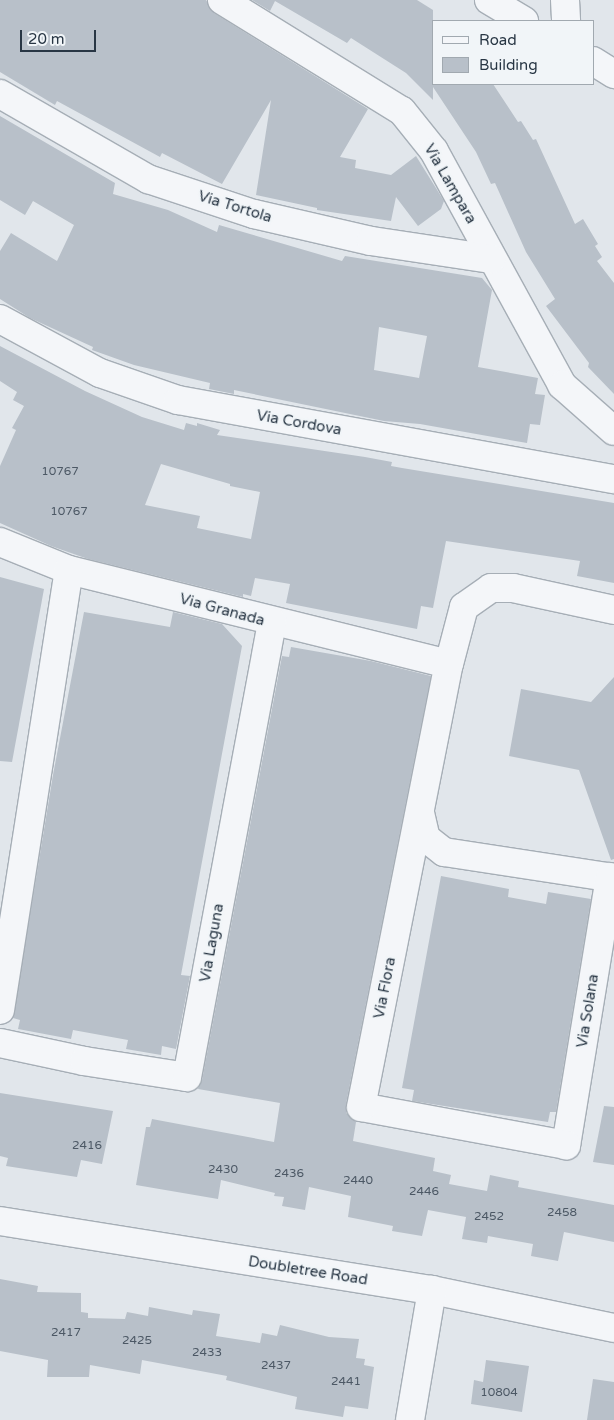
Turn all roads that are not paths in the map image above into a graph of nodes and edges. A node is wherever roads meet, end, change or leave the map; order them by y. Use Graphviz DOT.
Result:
graph roads {
  1 [pos="222,0"];
  2 [pos="489,0"];
  3 [pos="565,0"];
  4 [pos="522,20"];
  5 [pos="566,20"];
  6 [pos="594,63"];
  7 [pos="614,74"];
  8 [pos="0,94"];
  9 [pos="492,259"];
  10 [pos="0,319"];
  11 [pos="614,431"];
  12 [pos="614,479"];
  13 [pos="0,542"];
  14 [pos="69,570"];
  15 [pos="614,610"];
  16 [pos="272,622"];
  17 [pos="449,664"];
  18 [pos="420,813"];
  19 [pos="612,877"];
  20 [pos="0,1010"];
  21 [pos="0,1043"];
  22 [pos="566,1145"];
  23 [pos="0,1221"];
  24 [pos="432,1290"];
  25 [pos="614,1328"];
  26 [pos="410,1420"];
  1 -- 9 [label="street, Via Lampara"];
  2 -- 4 [label="street"];
  3 -- 5 [label="street"];
  6 -- 7 [label="street"];
  8 -- 9 [label="street, Via Tortola"];
  9 -- 11 [label="street, Via Lampara"];
  10 -- 12 [label="street, Via Cordova"];
  13 -- 14 [label="street, Via Granada"];
  14 -- 16 [label="street, Via Granada"];
  14 -- 20 [label="street"];
  15 -- 17 [label="street, Via Flora"];
  16 -- 17 [label="street, Via Granada"];
  16 -- 21 [label="street, Via Laguna"];
  17 -- 18 [label="street, Via Flora"];
  18 -- 19 [label="street"];
  18 -- 22 [label="street, Via Flora"];
  19 -- 22 [label="street, Via Solana"];
  23 -- 24 [label="street, Doubletree Road"];
  24 -- 25 [label="street, Doubletree Road"];
  24 -- 26 [label="street"];
}
